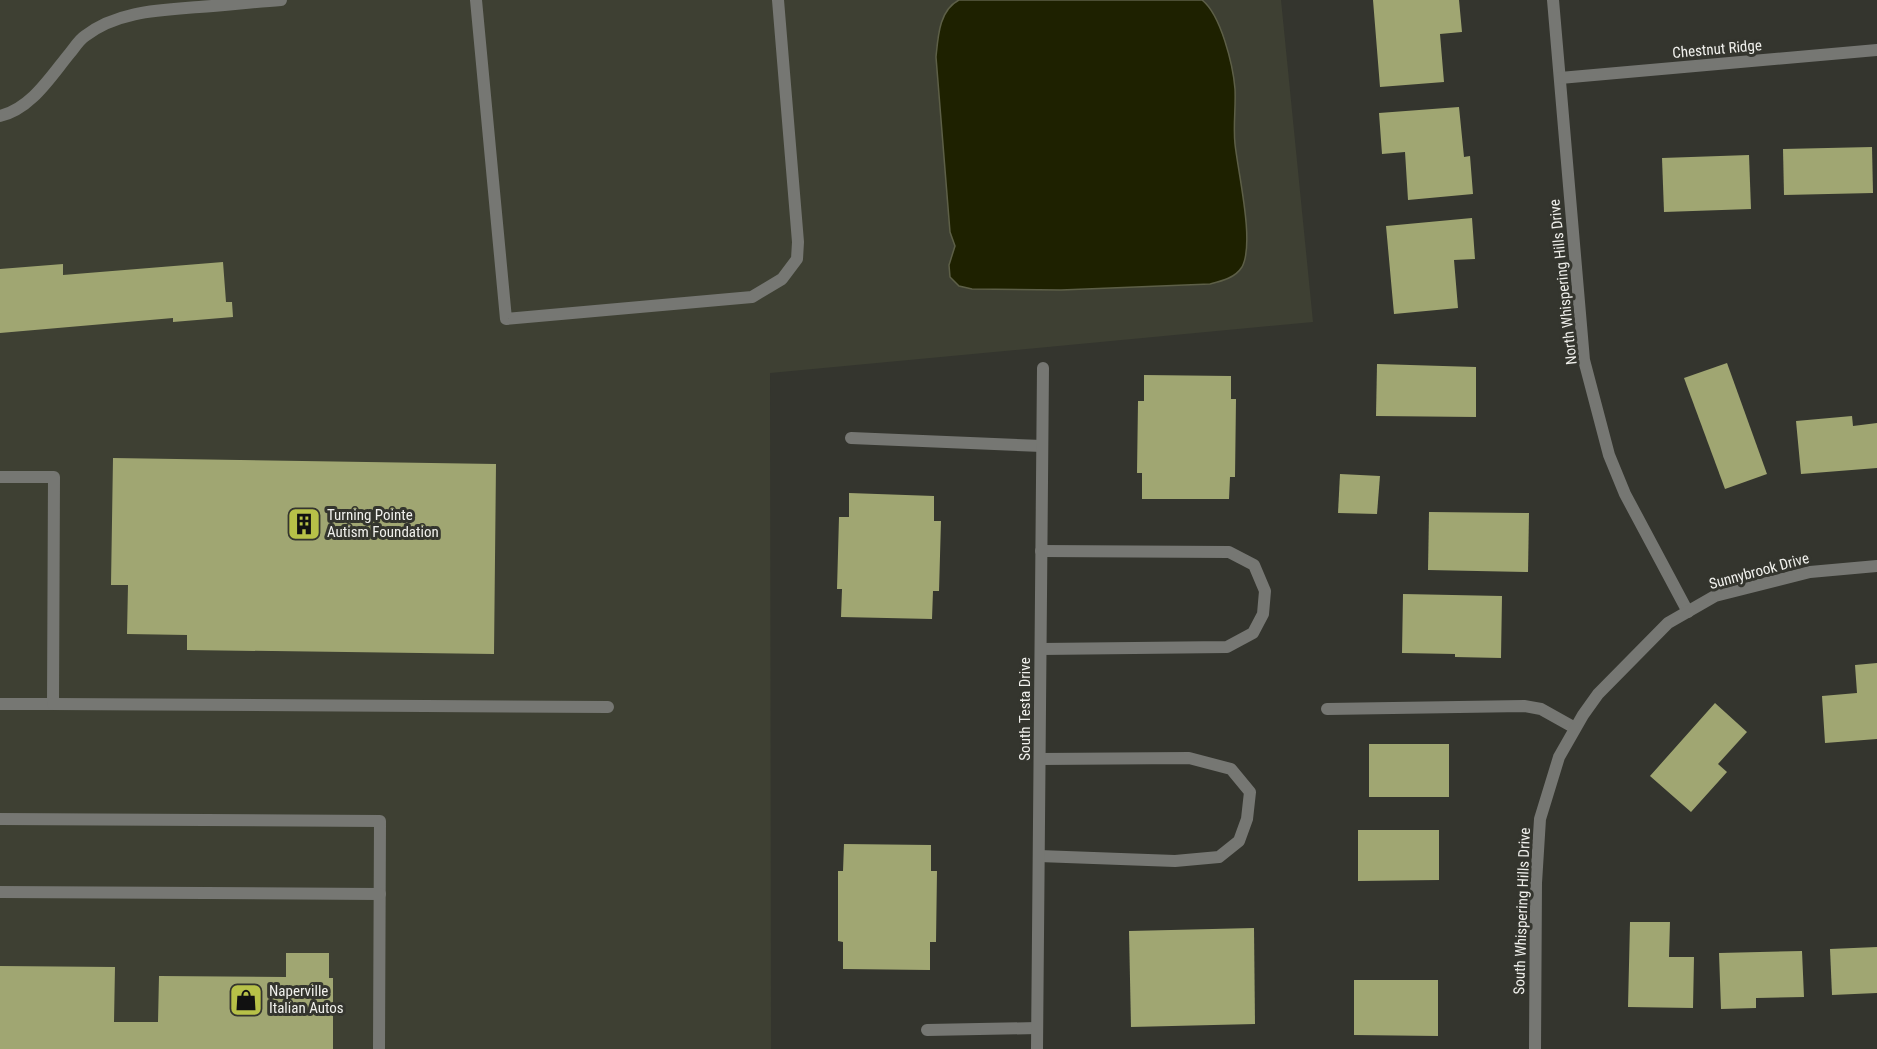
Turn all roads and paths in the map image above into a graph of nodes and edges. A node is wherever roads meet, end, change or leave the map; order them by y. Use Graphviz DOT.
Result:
graph roads {
  1 [pos="281,0"];
  2 [pos="476,0"];
  3 [pos="778,0"];
  4 [pos="1553,0"];
  5 [pos="237,2"];
  6 [pos="1877,50"];
  7 [pos="1560,78"];
  8 [pos="0,116"];
  9 [pos="1043,368"];
  10 [pos="851,438"];
  11 [pos="1042,446"];
  12 [pos="0,477"];
  13 [pos="1041,550"];
  14 [pos="1877,566"];
  15 [pos="1688,612"];
  16 [pos="1041,650"];
  17 [pos="0,704"];
  18 [pos="53,705"];
  19 [pos="608,707"];
  20 [pos="1327,709"];
  21 [pos="1575,728"];
  22 [pos="1040,759"];
  23 [pos="0,819"];
  24 [pos="1039,856"];
  25 [pos="0,892"];
  26 [pos="380,894"];
  27 [pos="1037,1028"];
  28 [pos="927,1030"];
  29 [pos="379,1049"];
  30 [pos="1037,1049"];
  31 [pos="1534,1049"];
  1 -- 5 [label="street"];
  2 -- 3 [label="street"];
  4 -- 7 [label="street, North Whispering Hills Drive"];
  5 -- 8 [label="street"];
  6 -- 7 [label="street, Chestnut Ridge"];
  7 -- 15 [label="street, North Whispering Hills Drive"];
  9 -- 11 [label="street, South Testa Drive"];
  10 -- 11 [label="street"];
  11 -- 13 [label="street, South Testa Drive"];
  12 -- 18 [label="street"];
  13 -- 16 [label="street, South Testa Drive"];
  13 -- 16 [label="street"];
  14 -- 15 [label="street, Sunnybrook Drive"];
  15 -- 21 [label="street, South Whispering Hills Drive"];
  16 -- 22 [label="street, South Testa Drive"];
  17 -- 18 [label="street"];
  18 -- 19 [label="street"];
  20 -- 21 [label="street"];
  21 -- 31 [label="street, South Whispering Hills Drive"];
  22 -- 24 [label="street, South Testa Drive"];
  22 -- 24 [label="street"];
  23 -- 26 [label="street"];
  24 -- 27 [label="street, South Testa Drive"];
  25 -- 26 [label="street"];
  26 -- 29 [label="street"];
  27 -- 28 [label="street"];
  27 -- 30 [label="street, South Testa Drive"];
}
